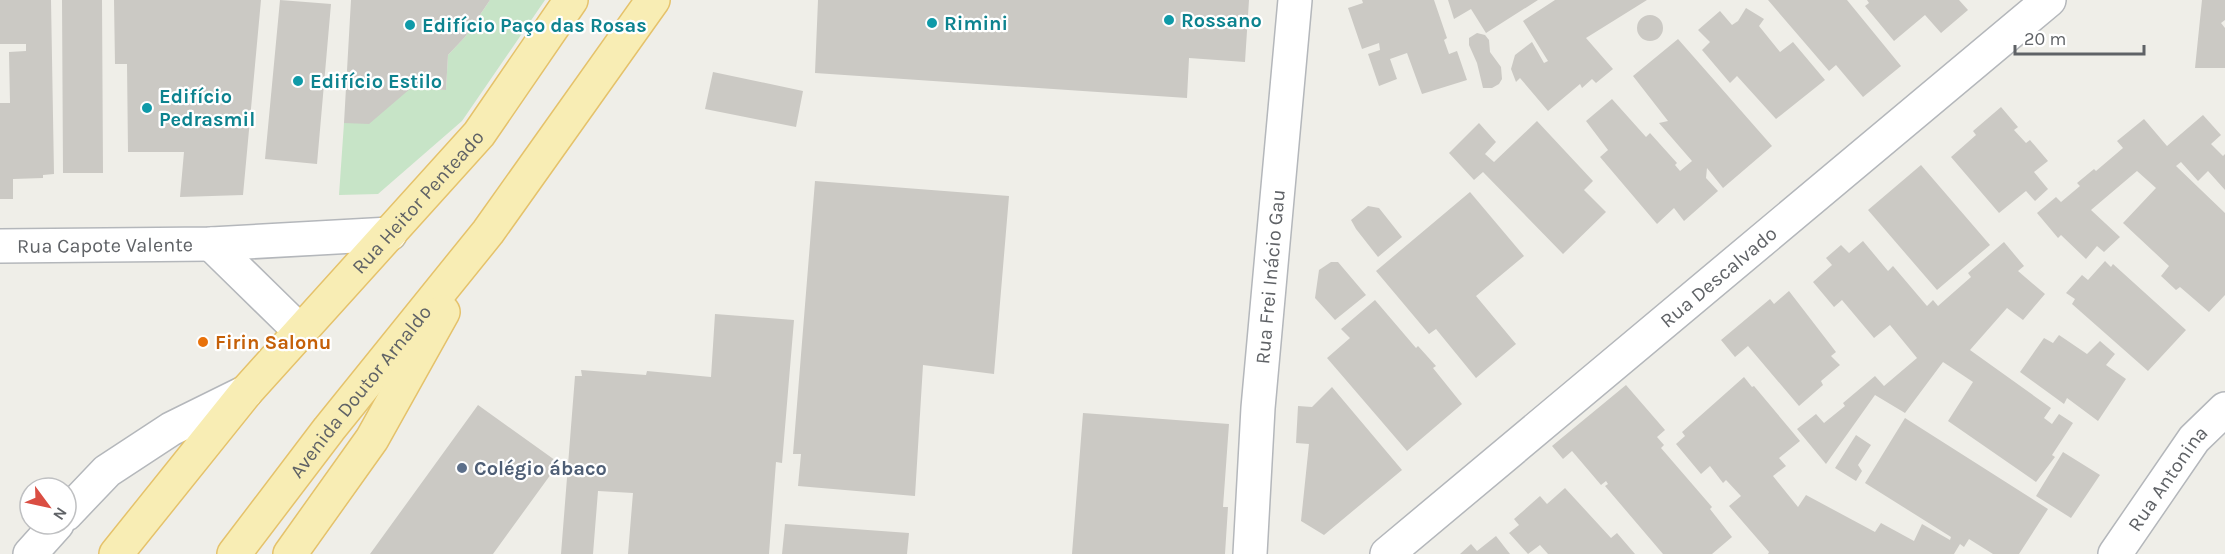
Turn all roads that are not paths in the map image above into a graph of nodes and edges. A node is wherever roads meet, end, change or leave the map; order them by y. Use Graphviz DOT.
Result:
graph roads {
  1 [pos="571,0"];
  2 [pos="653,0"];
  3 [pos="1295,0"];
  4 [pos="2049,0"];
  5 [pos="488,232"];
  6 [pos="390,234"];
  7 [pos="211,244"];
  8 [pos="0,246"];
  9 [pos="301,332"];
  10 [pos="246,392"];
  11 [pos="2225,409"];
  12 [pos="78,501"];
  13 [pos="46,536"];
  14 [pos="30,554"];
  15 [pos="116,554"];
  16 [pos="234,554"];
  17 [pos="291,554"];
  18 [pos="1250,554"];
  19 [pos="1387,554"];
  20 [pos="2115,554"];
  1 -- 6 [label="main road, Rua Heitor Penteado"];
  2 -- 5 [label="main road"];
  3 -- 18 [label="street, Rua Frei Inácio Gau"];
  4 -- 19 [label="street, Rua Descalvado"];
  5 -- 16 [label="main road, Avenida Doutor Arnaldo"];
  5 -- 17 [label="main road"];
  6 -- 7 [label="street, Rua Capote Valente"];
  6 -- 9 [label="main road, Rua Heitor Penteado"];
  7 -- 8 [label="street, Rua Capote Valente"];
  7 -- 9 [label="street, Rua Capote Valente"];
  9 -- 10 [label="main road, Rua Heitor Penteado"];
  10 -- 12 [label="street, Rua Heitor Penteado"];
  10 -- 15 [label="main road, Rua Heitor Penteado"];
  11 -- 20 [label="street, Rua Antonina"];
  13 -- 14 [label="street"];
}
